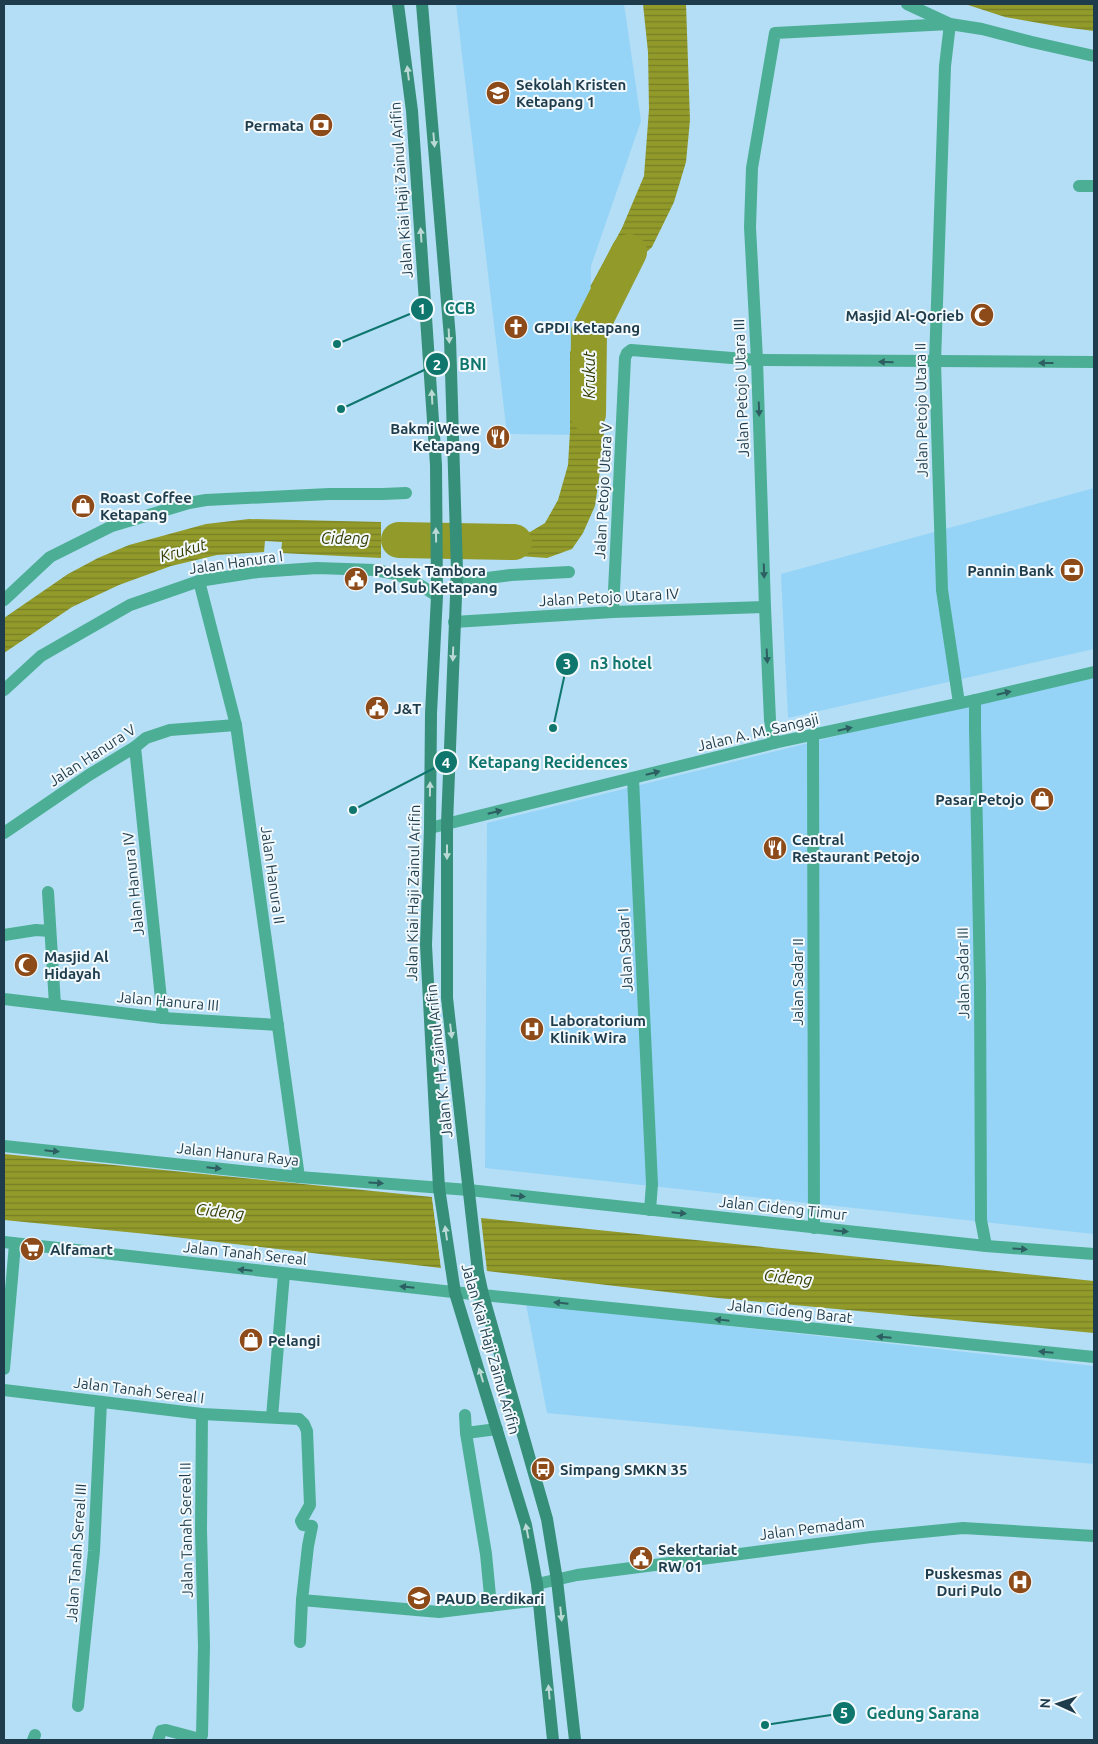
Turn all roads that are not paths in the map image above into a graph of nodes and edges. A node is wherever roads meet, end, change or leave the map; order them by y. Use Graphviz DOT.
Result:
graph roads {
  1 [pos="398,4"];
  2 [pos="422,4"];
  3 [pos="908,4"];
  4 [pos="950,24"];
  5 [pos="1094,56"];
  6 [pos="1079,186"];
  7 [pos="1094,186"];
  8 [pos="757,360"];
  9 [pos="934,362"];
  10 [pos="1094,362"];
  11 [pos="406,493"];
  12 [pos="569,572"];
  13 [pos="456,576"];
  14 [pos="199,581"];
  15 [pos="437,596"];
  16 [pos="4,600"];
  17 [pos="765,607"];
  18 [pos="613,612"];
  19 [pos="454,622"];
  20 [pos="1094,672"];
  21 [pos="4,690"];
  22 [pos="975,700"];
  23 [pos="960,703"];
  24 [pos="236,725"];
  25 [pos="813,736"];
  26 [pos="774,743"];
  27 [pos="135,747"];
  28 [pos="632,778"];
  29 [pos="448,824"];
  30 [pos="430,828"];
  31 [pos="4,833"];
  32 [pos="48,892"];
  33 [pos="50,930"];
  34 [pos="4,935"];
  35 [pos="4,999"];
  36 [pos="55,1005"];
  37 [pos="163,1018"];
  38 [pos="278,1026"];
  39 [pos="4,1146"];
  40 [pos="299,1177"];
  41 [pos="440,1193"];
  42 [pos="470,1196"];
  43 [pos="650,1210"];
  44 [pos="814,1228"];
  45 [pos="9,1243"];
  46 [pos="986,1246"];
  47 [pos="1094,1254"];
  48 [pos="284,1274"];
  49 [pos="455,1292"];
  50 [pos="483,1295"];
  51 [pos="1094,1357"];
  52 [pos="4,1369"];
  53 [pos="4,1390"];
  54 [pos="102,1402"];
  55 [pos="202,1414"];
  56 [pos="465,1415"];
  57 [pos="272,1417"];
  58 [pos="497,1429"];
  59 [pos="466,1433"];
  60 [pos="1094,1536"];
  61 [pos="557,1580"];
  62 [pos="537,1584"];
  63 [pos="302,1600"];
  64 [pos="538,1600"];
  65 [pos="491,1606"];
  66 [pos="300,1642"];
  67 [pos="78,1706"];
  68 [pos="158,1740"];
  69 [pos="553,1740"];
  70 [pos="574,1740"];
  15 -- 1 [label="main road, Jalan Kiai Haji Zainul Arifin, one-way"];
  2 -- 13 [label="main road, Jalan K. H. Zainul Arifin, one-way"];
  3 -- 4 [label="street"];
  4 -- 5 [label="street"];
  4 -- 8 [label="street, Jalan Petojo Utara III"];
  4 -- 9 [label="street, Jalan Petojo Utara II"];
  6 -- 7 [label="street"];
  9 -- 8 [label="street, one-way"];
  8 -- 17 [label="street, Jalan Petojo Utara III, one-way"];
  8 -- 18 [label="street, Jalan Petojo Utara V"];
  10 -- 9 [label="street, one-way"];
  9 -- 23 [label="street, Jalan Petojo Utara II"];
  11 -- 16 [label="street"];
  12 -- 13 [label="street"];
  13 -- 19 [label="main road, Jalan K. H. Zainul Arifin"];
  14 -- 15 [label="street, Jalan Hanura I"];
  14 -- 21 [label="street, Jalan Hanura I"];
  14 -- 24 [label="street, Jalan Hanura II"];
  30 -- 15 [label="main road, Jalan Kiai Haji Zainul Arifin, one-way"];
  17 -- 18 [label="street, Jalan Petojo Utara IV"];
  17 -- 26 [label="street, Jalan Petojo Utara III, one-way"];
  18 -- 19 [label="street, Jalan Petojo Utara IV"];
  19 -- 29 [label="main road, Jalan K. H. Zainul Arifin, one-way"];
  22 -- 20 [label="street, Jalan A. M. Sangaji, one-way"];
  22 -- 23 [label="street, Jalan A. M. Sangaji"];
  22 -- 46 [label="street, Jalan Sadar III"];
  25 -- 23 [label="street, Jalan A. M. Sangaji, one-way"];
  24 -- 27 [label="street, Jalan Hanura V"];
  24 -- 38 [label="street, Jalan Hanura II"];
  25 -- 26 [label="street, Jalan A. M. Sangaji"];
  25 -- 44 [label="street, Jalan Sadar II"];
  28 -- 26 [label="street, Jalan A. M. Sangaji, one-way"];
  27 -- 31 [label="street, Jalan Hanura V"];
  27 -- 37 [label="street, Jalan Hanura IV"];
  29 -- 28 [label="street, Jalan A. M. Sangaji, one-way"];
  28 -- 43 [label="street, Jalan Sadar I"];
  29 -- 30 [label="street, Jalan A. M. Sangaji"];
  29 -- 42 [label="main road, Jalan K. H. Zainul Arifin, one-way"];
  30 -- 41 [label="main road, Jalan Kiai Haji Zainul Arifin"];
  32 -- 33 [label="street"];
  33 -- 34 [label="street"];
  33 -- 36 [label="street"];
  35 -- 36 [label="street, Jalan Hanura III"];
  36 -- 37 [label="street, Jalan Hanura III"];
  37 -- 38 [label="street, Jalan Hanura III"];
  38 -- 40 [label="street, Jalan Hanura II"];
  39 -- 40 [label="street, Jalan Hanura Raya, one-way"];
  40 -- 41 [label="street, Jalan Hanura Raya, one-way"];
  41 -- 42 [label="street, Jalan Hanura Raya"];
  49 -- 41 [label="main road, Jalan Kiai Haji Zainul Arifin, one-way"];
  42 -- 43 [label="street, Jalan Cideng Timur, one-way"];
  42 -- 50 [label="main road, Jalan Kiai Haji Zainul Arifin"];
  43 -- 44 [label="street, Jalan Cideng Timur, one-way"];
  44 -- 46 [label="street, Jalan Cideng Timur, one-way"];
  48 -- 45 [label="street, Jalan Tanah Sereal, one-way"];
  45 -- 52 [label="street"];
  46 -- 47 [label="street, Jalan Cideng Timur, one-way"];
  49 -- 48 [label="street, Jalan Tanah Sereal, one-way"];
  48 -- 57 [label="street"];
  49 -- 50 [label="street, Jalan Tanah Sereal"];
  58 -- 49 [label="main road, Jalan Kiai Haji Zainul Arifin, one-way"];
  51 -- 50 [label="street, Jalan Cideng Barat, one-way"];
  50 -- 61 [label="main road, Jalan Kiai Haji Zainul Arifin"];
  53 -- 54 [label="street, Jalan Tanah Sereal I"];
  54 -- 55 [label="street, Jalan Tanah Sereal I"];
  54 -- 67 [label="street, Jalan Tanah Sereal III"];
  55 -- 57 [label="street, Jalan Tanah Sereal I"];
  55 -- 68 [label="street, Jalan Tanah Sereal II"];
  56 -- 59 [label="street"];
  57 -- 63 [label="street, Jalan Tanah Sereal I"];
  58 -- 59 [label="street"];
  62 -- 58 [label="main road, Jalan Kiai Haji Zainul Arifin, one-way"];
  59 -- 65 [label="street"];
  60 -- 61 [label="street, Jalan Pemadam"];
  61 -- 62 [label="street, Jalan Pemadam"];
  61 -- 70 [label="main road, Jalan Kiai Haji Zainul Arifin, one-way"];
  62 -- 64 [label="main road, Jalan Kiai Haji Zainul Arifin"];
  63 -- 65 [label="street"];
  63 -- 66 [label="street"];
  64 -- 65 [label="street"];
  69 -- 64 [label="main road, Jalan Kiai Haji Zainul Arifin, one-way"];
}
